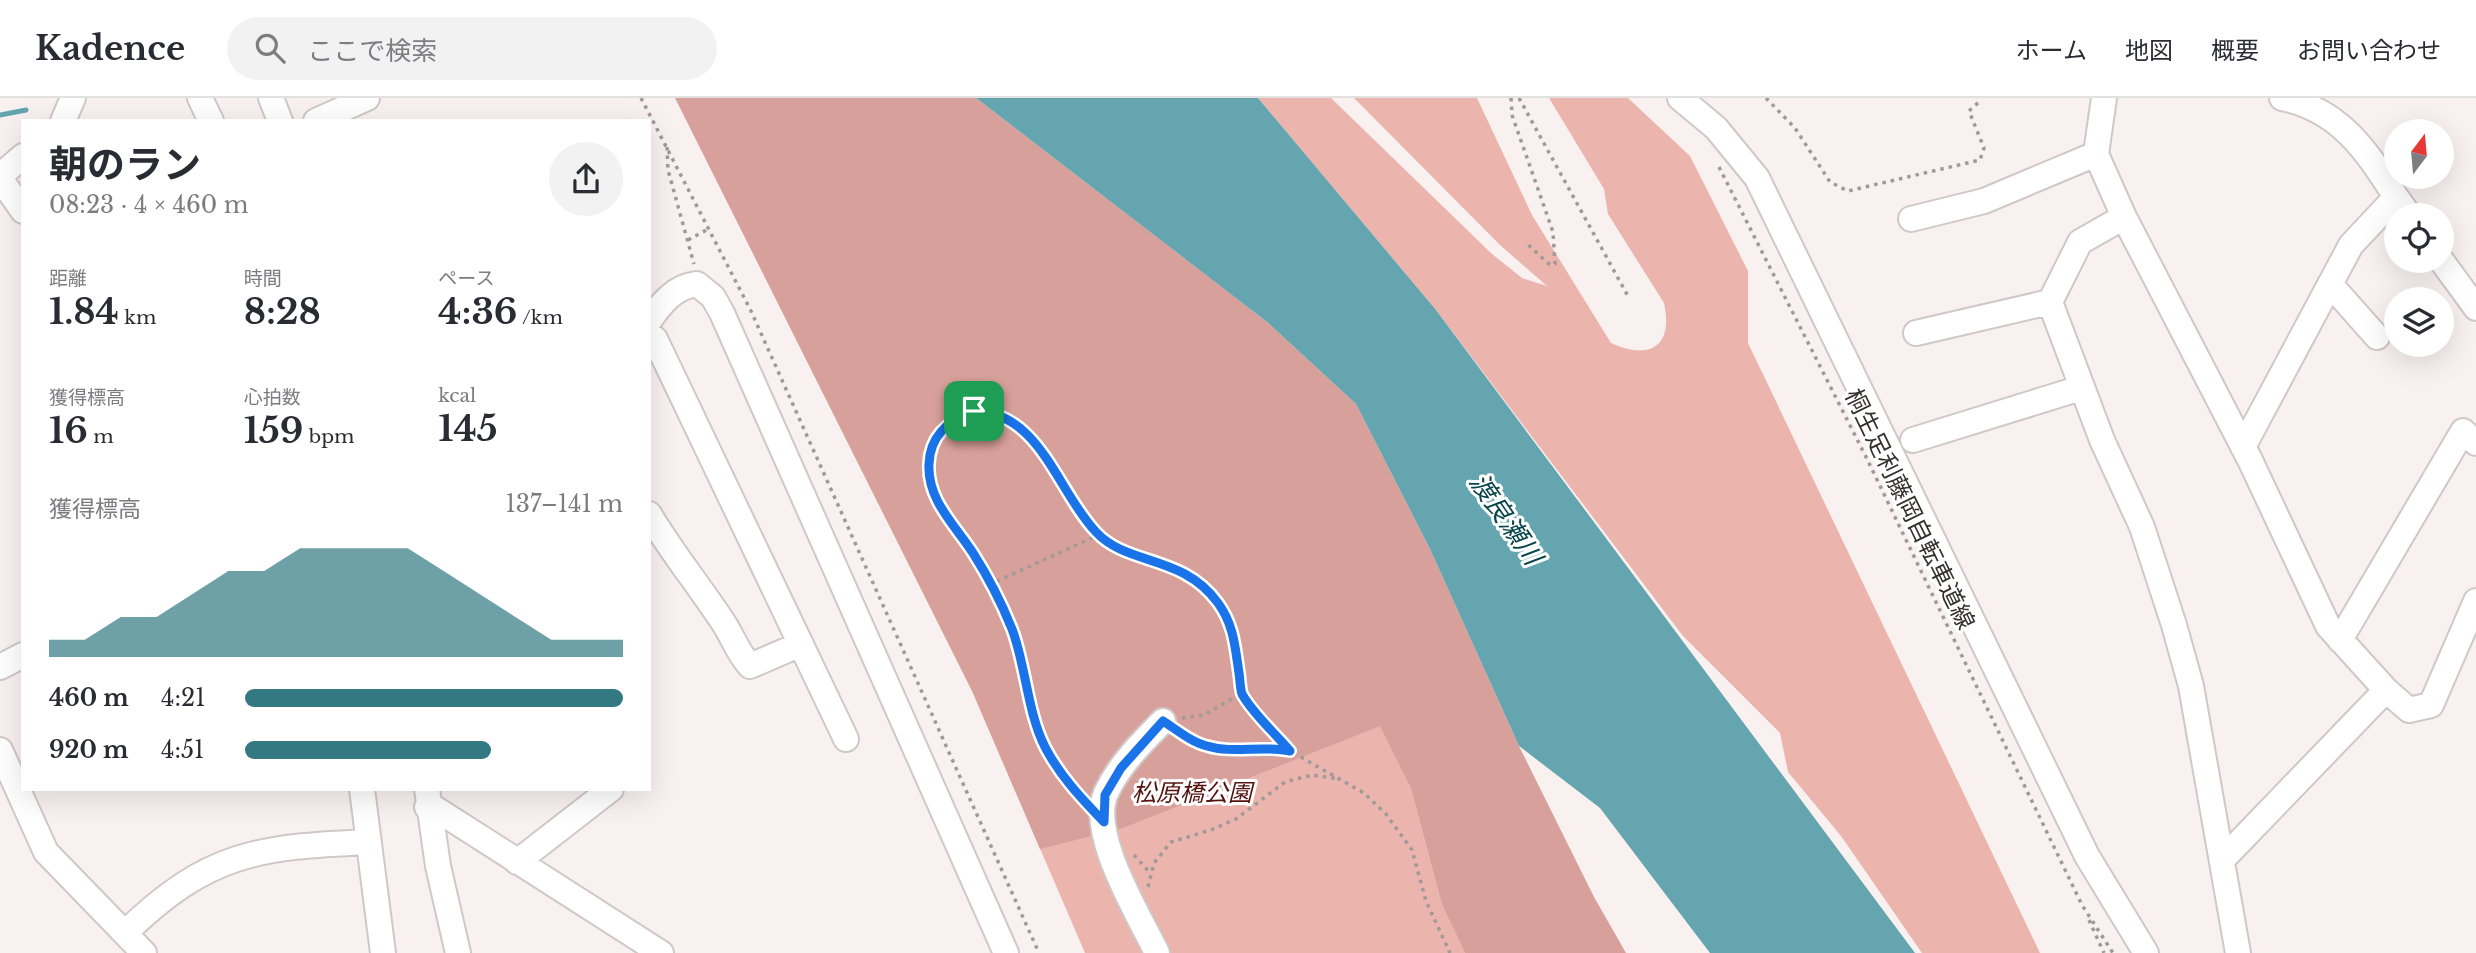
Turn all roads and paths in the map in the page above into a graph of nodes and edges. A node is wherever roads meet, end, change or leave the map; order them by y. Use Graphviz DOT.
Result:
graph roads {
  1 [pos="73,98"];
  2 [pos="200,98"];
  3 [pos="271,98"];
  4 [pos="368,98"];
  5 [pos="641,98"];
  6 [pos="1511,98"];
  7 [pos="1519,98"];
  8 [pos="1680,98"];
  9 [pos="1766,98"];
  10 [pos="2104,98"];
  11 [pos="2291,99"];
  12 [pos="1980,101"];
  13 [pos="64,119"];
  14 [pos="210,119"];
  15 [pos="279,119"];
  16 [pos="321,119"];
  17 [pos="668,145"];
  18 [pos="2096,154"];
  19 [pos="21,158"];
  20 [pos="1717,162"];
  21 [pos="0,177"];
  22 [pos="2401,203"];
  23 [pos="21,208"];
  24 [pos="2124,217"];
  25 [pos="1911,219"];
  26 [pos="2384,220"];
  27 [pos="710,228"];
  28 [pos="688,240"];
  29 [pos="1525,242"];
  30 [pos="2450,273"];
  31 [pos="697,284"];
  32 [pos="2330,284"];
  33 [pos="1629,298"];
  34 [pos="2050,302"];
  35 [pos="2476,308"];
  36 [pos="651,319"];
  37 [pos="1916,333"];
  38 [pos="651,337"];
  39 [pos="2377,337"];
  40 [pos="2081,387"];
  41 [pos="1913,440"];
  42 [pos="2476,443"];
  43 [pos="2243,447"];
  44 [pos="651,518"];
  45 [pos="1098,535"];
  46 [pos="989,585"];
  47 [pos="2476,601"];
  48 [pos="2340,640"];
  49 [pos="801,643"];
  50 [pos="21,656"];
  51 [pos="0,667"];
  52 [pos="2386,690"];
  53 [pos="1242,693"];
  54 [pos="1163,721"];
  55 [pos="846,739"];
  56 [pos="0,750"];
  57 [pos="1290,751"];
  58 [pos="1341,779"];
  59 [pos="362,791"];
  60 [pos="608,791"];
  61 [pos="427,798"];
  62 [pos="1104,822"];
  63 [pos="369,842"];
  64 [pos="2224,858"];
  65 [pos="517,862"];
  66 [pos="1148,890"];
  67 [pos="2082,905"];
  68 [pos="125,933"];
  69 [pos="144,953"];
  70 [pos="383,953"];
  71 [pos="458,953"];
  72 [pos="661,953"];
  73 [pos="1006,953"];
  74 [pos="1039,953"];
  75 [pos="1157,953"];
  76 [pos="1450,953"];
  77 [pos="2104,953"];
  78 [pos="2113,953"];
  79 [pos="2146,953"];
  80 [pos="2238,953"];
  1 -- 13 [label="street"];
  2 -- 14 [label="street"];
  3 -- 15 [label="street"];
  4 -- 16 [label="street"];
  5 -- 17 [label="path"];
  6 -- 29 [label="path"];
  7 -- 33 [label="path"];
  8 -- 79 [label="street"];
  9 -- 12 [label="path"];
  10 -- 18 [label="street"];
  11 -- 22 [label="street"];
  17 -- 27 [label="path"];
  17 -- 28 [label="path"];
  18 -- 24 [label="street"];
  18 -- 25 [label="street"];
  19 -- 21 [label="street"];
  20 -- 67 [label="path, 桐生足利藤岡自転車道線"];
  21 -- 23 [label="street"];
  24 -- 34 [label="street"];
  24 -- 43 [label="street"];
  26 -- 32 [label="street"];
  27 -- 28 [label="path"];
  27 -- 74 [label="path"];
  28 -- 31 [label="path"];
  30 -- 35 [label="street"];
  31 -- 36 [label="street"];
  31 -- 73 [label="street"];
  32 -- 39 [label="street"];
  32 -- 43 [label="street"];
  34 -- 37 [label="street"];
  34 -- 40 [label="street"];
  38 -- 49 [label="street"];
  40 -- 41 [label="street"];
  40 -- 64 [label="street"];
  42 -- 48 [label="street"];
  43 -- 48 [label="street"];
  44 -- 49 [label="street"];
  45 -- 46 [label="path"];
  45 -- 46 [label="path"];
  45 -- 53 [label="path"];
  46 -- 62 [label="path"];
  47 -- 52 [label="street"];
  48 -- 52 [label="street"];
  49 -- 55 [label="street"];
  50 -- 51 [label="street"];
  52 -- 64 [label="street"];
  53 -- 54 [label="path"];
  53 -- 57 [label="path"];
  54 -- 57 [label="path"];
  54 -- 62 [label="street"];
  56 -- 68 [label="street"];
  57 -- 58 [label="path"];
  58 -- 66 [label="path"];
  58 -- 76 [label="path"];
  59 -- 63 [label="street"];
  60 -- 65 [label="street"];
  61 -- 65 [label="street"];
  61 -- 71 [label="street"];
  62 -- 75 [label="street"];
  63 -- 68 [label="street"];
  63 -- 70 [label="street"];
  64 -- 80 [label="street"];
  65 -- 72 [label="street"];
  67 -- 77 [label="path"];
  67 -- 78 [label="path, 桐生足利藤岡自転車道線"];
  68 -- 69 [label="street"];
}
